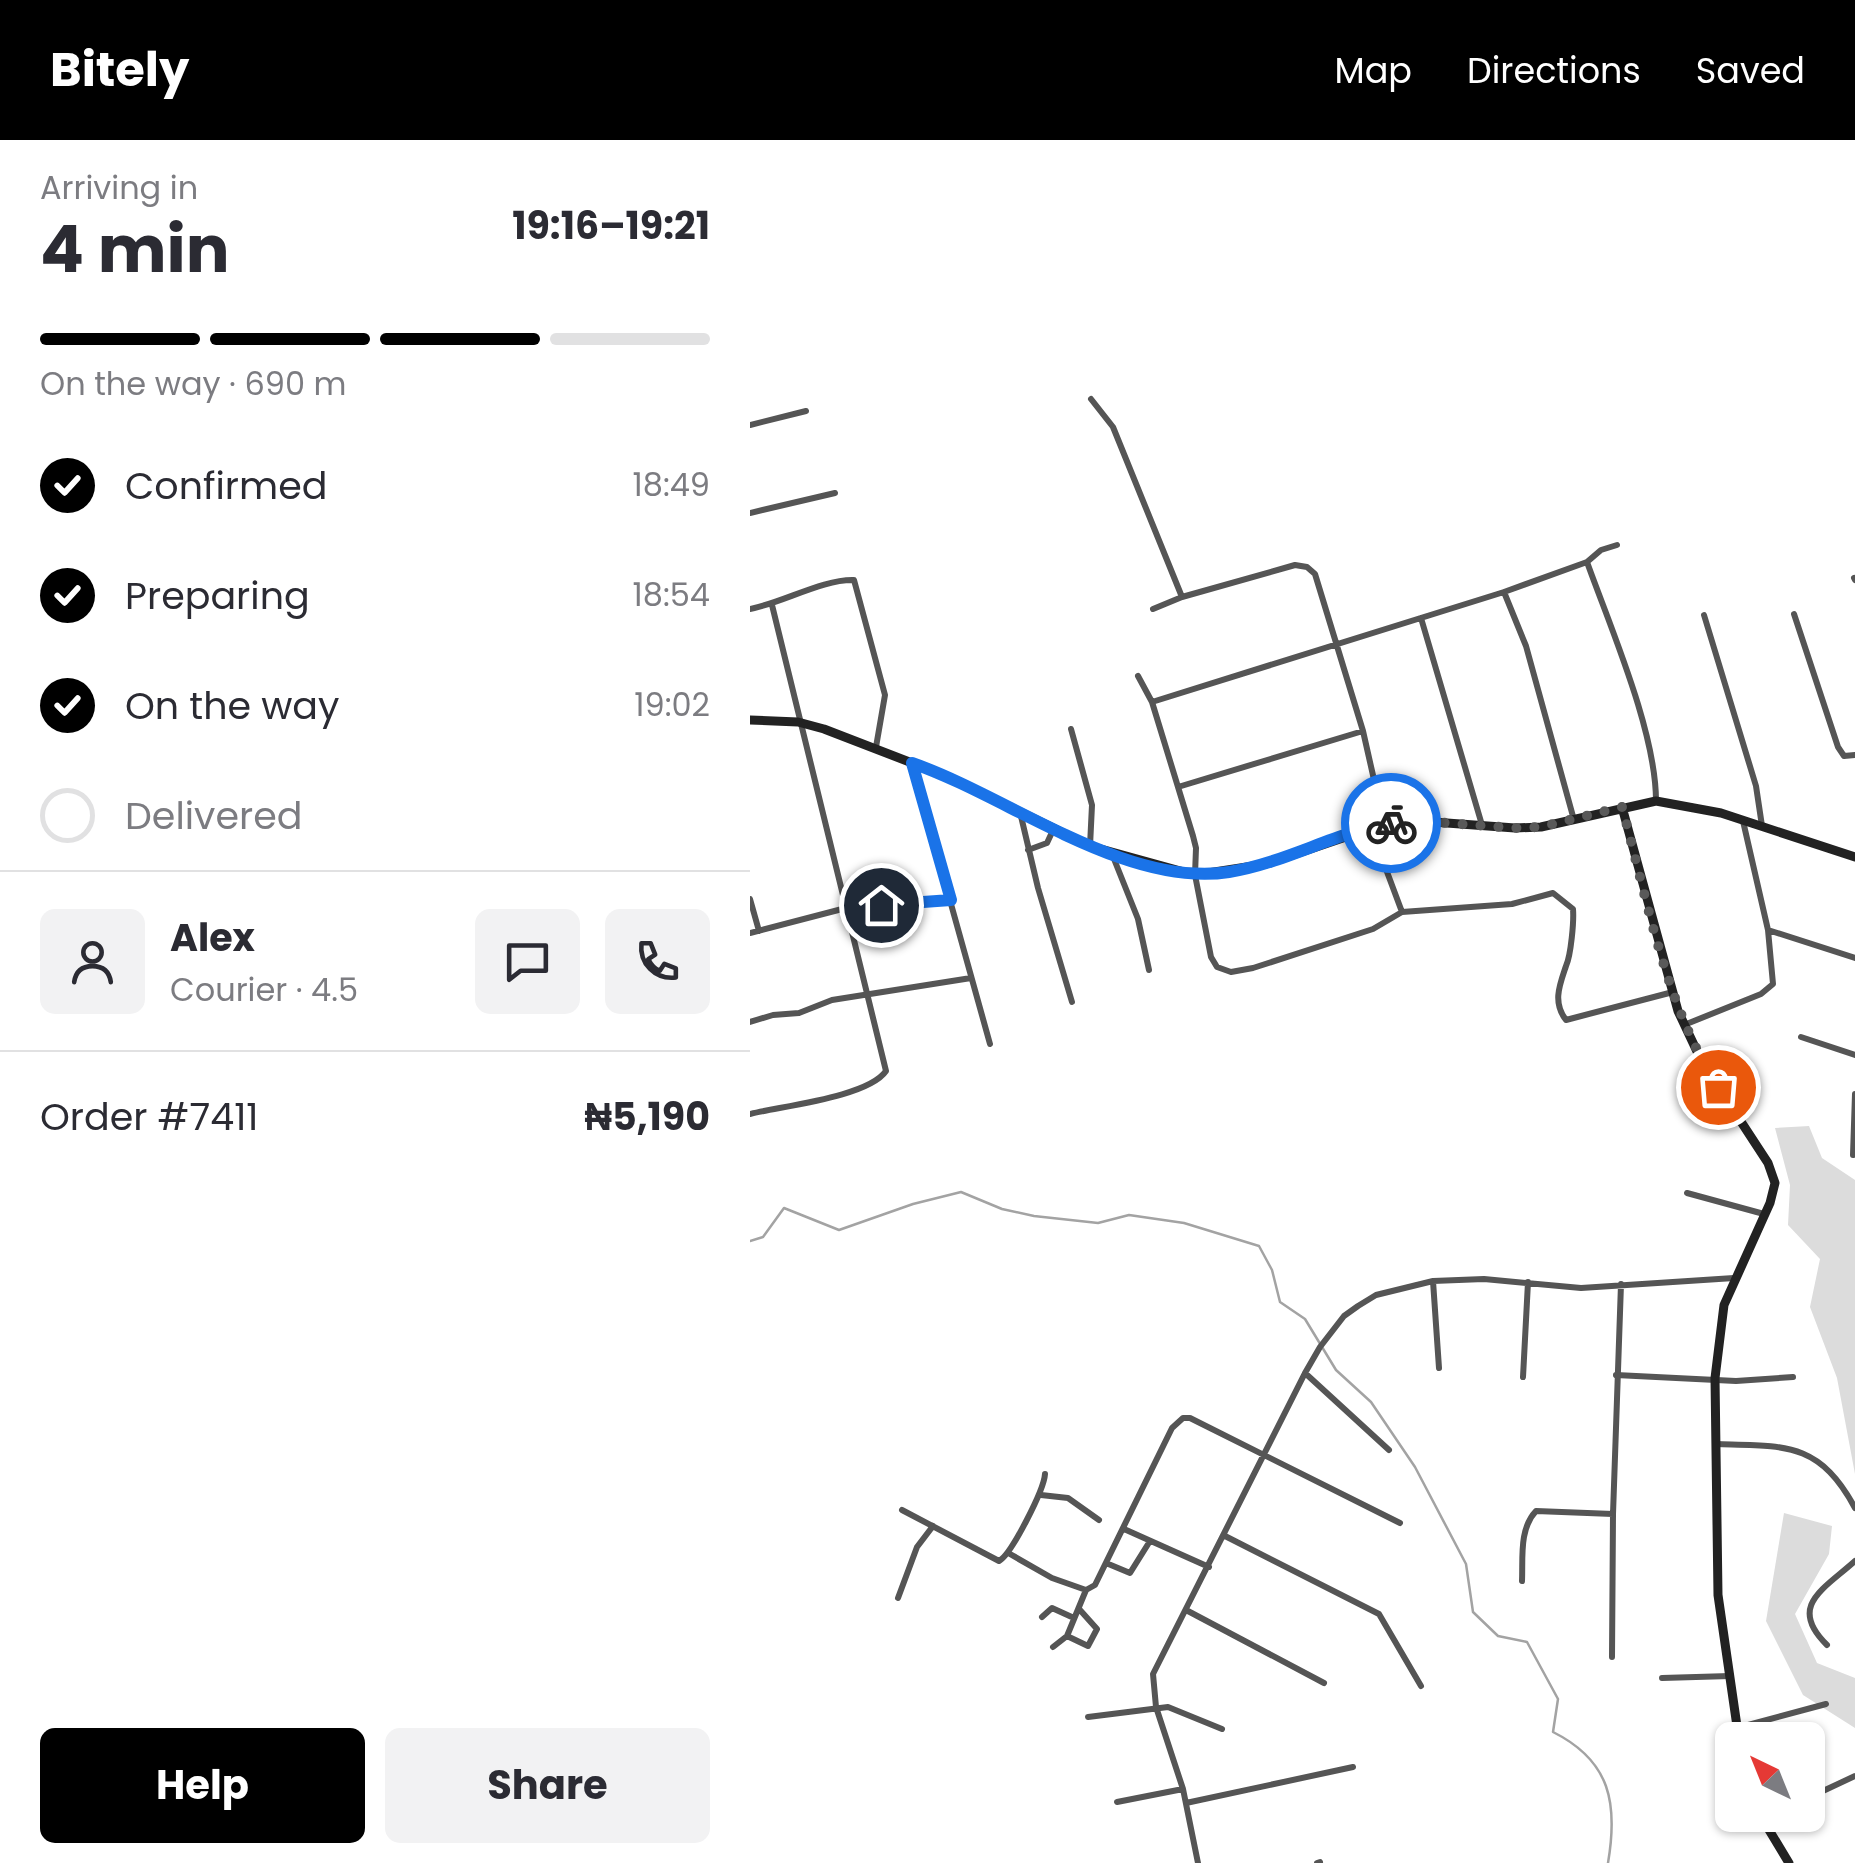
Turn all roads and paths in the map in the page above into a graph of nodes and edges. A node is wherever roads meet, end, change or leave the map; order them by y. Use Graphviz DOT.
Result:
graph roads {
  1 [pos="1091,399"];
  2 [pos="806,411"];
  3 [pos="750,424"];
  4 [pos="835,493"];
  5 [pos="750,513"];
  6 [pos="1617,544"];
  7 [pos="1587,562"];
  8 [pos="1504,592"];
  9 [pos="1182,597"];
  10 [pos="772,606"];
  11 [pos="1152,609"];
  12 [pos="750,610"];
  13 [pos="1794,614"];
  14 [pos="1704,615"];
  15 [pos="1420,618"];
  16 [pos="1335,646"];
  17 [pos="1138,676"];
  18 [pos="1152,702"];
  19 [pos="750,720"];
  20 [pos="798,722"];
  21 [pos="1071,729"];
  22 [pos="1363,731"];
  23 [pos="876,747"];
  24 [pos="1855,755"];
  25 [pos="912,763"];
  26 [pos="1178,787"];
  27 [pos="1656,801"];
  28 [pos="1622,807"];
  29 [pos="1020,811"];
  30 [pos="1575,821"];
  31 [pos="1743,821"];
  32 [pos="1384,824"];
  33 [pos="1482,825"];
  34 [pos="1762,826"];
  35 [pos="1054,828"];
  36 [pos="1370,828"];
  37 [pos="1090,846"];
  38 [pos="1028,850"];
  39 [pos="1112,854"];
  40 [pos="1855,856"];
  41 [pos="1194,875"];
  42 [pos="750,899"];
  43 [pos="951,900"];
  44 [pos="846,908"];
  45 [pos="1402,912"];
  46 [pos="1768,930"];
  47 [pos="754,932"];
  48 [pos="1855,958"];
  49 [pos="1149,970"];
  50 [pos="971,978"];
  51 [pos="1673,992"];
  52 [pos="867,994"];
  53 [pos="1072,1002"];
  54 [pos="750,1022"];
  55 [pos="1684,1025"];
  56 [pos="1801,1037"];
  57 [pos="990,1044"];
  58 [pos="1855,1054"];
  59 [pos="1855,1094"];
  60 [pos="750,1114"];
  61 [pos="1853,1155"];
  62 [pos="1687,1193"];
  63 [pos="1764,1214"];
  64 [pos="1734,1278"];
  65 [pos="1433,1280"];
  66 [pos="1528,1282"];
  67 [pos="1620,1284"];
  68 [pos="1439,1368"];
  69 [pos="1305,1374"];
  70 [pos="1616,1375"];
  71 [pos="1523,1377"];
  72 [pos="1793,1377"];
  73 [pos="1715,1378"];
  74 [pos="1715,1444"];
  75 [pos="1389,1450"];
  76 [pos="1263,1456"];
  77 [pos="1045,1474"];
  78 [pos="1041,1495"];
  79 [pos="1855,1508"];
  80 [pos="902,1510"];
  81 [pos="1613,1514"];
  82 [pos="1100,1520"];
  83 [pos="1400,1523"];
  84 [pos="933,1526"];
  85 [pos="1124,1529"];
  86 [pos="1225,1536"];
  87 [pos="1150,1541"];
  88 [pos="1010,1554"];
  89 [pos="1855,1561"];
  90 [pos="1106,1563"];
  91 [pos="1209,1567"];
  92 [pos="1522,1580"];
  93 [pos="1086,1590"];
  94 [pos="898,1598"];
  95 [pos="1080,1610"];
  96 [pos="1186,1610"];
  97 [pos="1042,1617"];
  98 [pos="1074,1618"];
  99 [pos="1067,1636"];
  100 [pos="1827,1645"];
  101 [pos="1052,1647"];
  102 [pos="1612,1657"];
  103 [pos="1730,1676"];
  104 [pos="1662,1678"];
  105 [pos="1324,1683"];
  106 [pos="1421,1686"];
  107 [pos="1826,1704"];
  108 [pos="1156,1708"];
  109 [pos="1088,1717"];
  110 [pos="1735,1722"];
  111 [pos="1758,1722"];
  112 [pos="1222,1729"];
  113 [pos="1353,1767"];
  114 [pos="1855,1776"];
  115 [pos="1183,1789"];
  116 [pos="1825,1790"];
  117 [pos="1117,1802"];
  118 [pos="1186,1803"];
  119 [pos="1773,1832"];
  120 [pos="1198,1863"];
  121 [pos="1789,1863"];
  1 -- 9 [label="street"];
  2 -- 3 [label="street"];
  4 -- 5 [label="street"];
  6 -- 7 [label="street"];
  7 -- 8 [label="street"];
  7 -- 27 [label="street"];
  8 -- 15 [label="street"];
  8 -- 30 [label="street"];
  9 -- 11 [label="street"];
  9 -- 16 [label="street"];
  10 -- 12 [label="street"];
  10 -- 20 [label="street"];
  10 -- 23 [label="street"];
  13 -- 24 [label="street"];
  14 -- 34 [label="street"];
  15 -- 16 [label="street"];
  15 -- 33 [label="street"];
  16 -- 18 [label="street"];
  16 -- 22 [label="street"];
  17 -- 18 [label="street"];
  18 -- 26 [label="street"];
  19 -- 20 [label="street"];
  20 -- 23 [label="street"];
  20 -- 44 [label="street"];
  21 -- 37 [label="street"];
  22 -- 26 [label="street"];
  22 -- 32 [label="street"];
  23 -- 25 [label="street"];
  25 -- 29 [label="street"];
  25 -- 43 [label="street"];
  26 -- 41 [label="street"];
  27 -- 28 [label="street"];
  27 -- 31 [label="street"];
  28 -- 30 [label="street"];
  28 -- 51 [label="street"];
  29 -- 35 [label="street"];
  29 -- 38 [label="street"];
  30 -- 33 [label="street"];
  31 -- 34 [label="street"];
  31 -- 46 [label="street"];
  32 -- 33 [label="street"];
  32 -- 36 [label="street"];
  34 -- 40 [label="street"];
  35 -- 37 [label="street"];
  35 -- 38 [label="street"];
  36 -- 41 [label="street"];
  36 -- 45 [label="street"];
  37 -- 39 [label="street"];
  38 -- 53 [label="street"];
  39 -- 41 [label="street"];
  39 -- 49 [label="street"];
  41 -- 45 [label="street"];
  42 -- 47 [label="street"];
  43 -- 44 [label="street"];
  43 -- 50 [label="street"];
  44 -- 47 [label="street"];
  44 -- 52 [label="street"];
  45 -- 51 [label="street"];
  46 -- 48 [label="street"];
  46 -- 55 [label="street"];
  50 -- 52 [label="street"];
  50 -- 57 [label="street"];
  51 -- 55 [label="street"];
  52 -- 54 [label="street"];
  52 -- 60 [label="street"];
  55 -- 63 [label="street"];
  56 -- 58 [label="street"];
  59 -- 61 [label="street"];
  62 -- 63 [label="street"];
  63 -- 64 [label="street"];
  64 -- 67 [label="street"];
  64 -- 73 [label="street"];
  65 -- 66 [label="street"];
  65 -- 68 [label="street"];
  65 -- 69 [label="street"];
  66 -- 67 [label="street"];
  66 -- 71 [label="street"];
  67 -- 70 [label="street"];
  69 -- 75 [label="street"];
  69 -- 76 [label="street"];
  70 -- 73 [label="street"];
  70 -- 81 [label="street"];
  72 -- 73 [label="street"];
  73 -- 74 [label="street"];
  74 -- 79 [label="street"];
  74 -- 103 [label="street"];
  76 -- 83 [label="street"];
  76 -- 85 [label="street"];
  76 -- 86 [label="street"];
  77 -- 78 [label="street"];
  78 -- 82 [label="street"];
  78 -- 88 [label="street"];
  80 -- 84 [label="street"];
  81 -- 92 [label="street"];
  81 -- 102 [label="street"];
  84 -- 88 [label="street"];
  84 -- 94 [label="street"];
  85 -- 87 [label="street"];
  85 -- 90 [label="street"];
  86 -- 91 [label="street"];
  86 -- 106 [label="street"];
  87 -- 90 [label="street"];
  87 -- 91 [label="street"];
  88 -- 93 [label="street"];
  89 -- 100 [label="street"];
  90 -- 93 [label="street"];
  91 -- 96 [label="street"];
  93 -- 95 [label="street"];
  95 -- 98 [label="street"];
  95 -- 99 [label="street"];
  96 -- 105 [label="street"];
  96 -- 108 [label="street"];
  97 -- 98 [label="street"];
  98 -- 99 [label="street"];
  99 -- 101 [label="street"];
  103 -- 104 [label="street"];
  103 -- 110 [label="street"];
  107 -- 111 [label="street"];
  108 -- 109 [label="street"];
  108 -- 112 [label="street"];
  108 -- 115 [label="street"];
  113 -- 118 [label="street"];
  114 -- 116 [label="street"];
  115 -- 117 [label="street"];
  115 -- 118 [label="street"];
  118 -- 120 [label="street"];
  119 -- 121 [label="street"];
}
